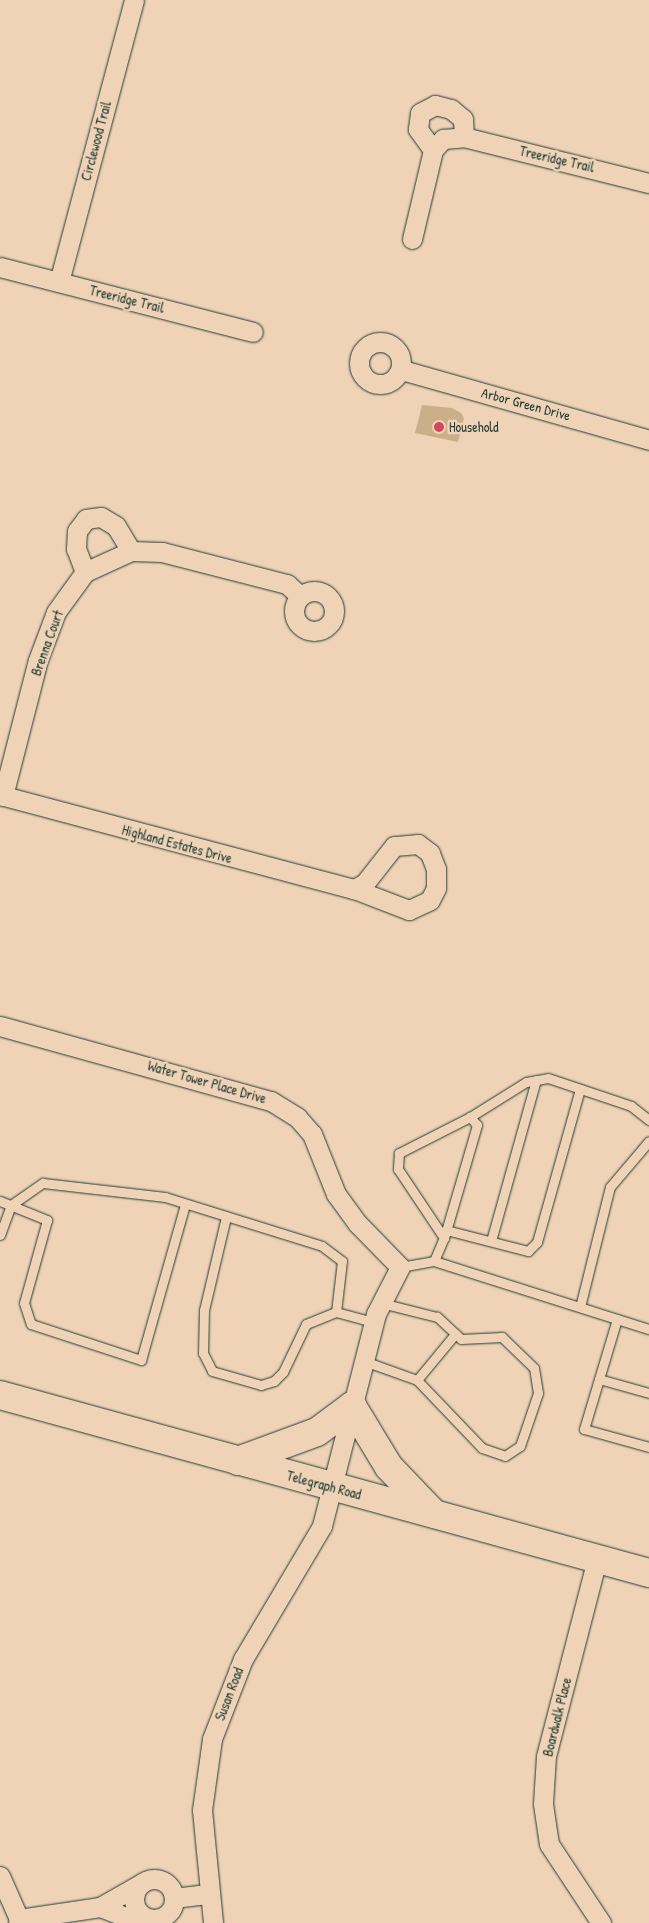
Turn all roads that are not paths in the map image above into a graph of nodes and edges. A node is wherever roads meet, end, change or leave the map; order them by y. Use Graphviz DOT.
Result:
graph roads {
  1 [pos="134,0"];
  2 [pos="464,137"];
  3 [pos="433,150"];
  4 [pos="649,183"];
  5 [pos="412,238"];
  6 [pos="0,267"];
  7 [pos="58,282"];
  8 [pos="253,332"];
  9 [pos="402,370"];
  10 [pos="649,440"];
  11 [pos="131,551"];
  12 [pos="85,572"];
  13 [pos="300,596"];
  14 [pos="1,796"];
  15 [pos="354,889"];
  16 [pos="0,1026"];
  17 [pos="536,1080"];
  18 [pos="580,1089"];
  19 [pos="470,1117"];
  20 [pos="649,1120"];
  21 [pos="649,1141"];
  22 [pos="0,1201"];
  23 [pos="185,1204"];
  24 [pos="11,1205"];
  25 [pos="226,1217"];
  26 [pos="445,1234"];
  27 [pos="0,1235"];
  28 [pos="491,1242"];
  29 [pos="434,1260"];
  30 [pos="400,1267"];
  31 [pos="381,1303"];
  32 [pos="580,1307"];
  33 [pos="336,1312"];
  34 [pos="616,1319"];
  35 [pos="374,1322"];
  36 [pos="649,1329"];
  37 [pos="456,1334"];
  38 [pos="364,1361"];
  39 [pos="599,1379"];
  40 [pos="417,1380"];
  41 [pos="3,1391"];
  42 [pos="649,1393"];
  43 [pos="352,1406"];
  44 [pos="649,1447"];
  45 [pos="238,1461"];
  46 [pos="331,1486"];
  47 [pos="435,1515"];
  48 [pos="597,1559"];
  49 [pos="649,1573"];
  50 [pos="0,1876"];
  51 [pos="142,1883"];
  52 [pos="207,1894"];
  53 [pos="174,1898"];
  54 [pos="100,1907"];
  55 [pos="143,1917"];
  56 [pos="19,1921"];
  57 [pos="213,1923"];
  58 [pos="601,1923"];
  1 -- 7 [label="street, Circlewood Trail"];
  2 -- 3 [label="street, Treeridge Trail"];
  2 -- 3 [label="street"];
  2 -- 4 [label="street, Treeridge Trail"];
  3 -- 5 [label="street"];
  6 -- 7 [label="street, Treeridge Trail"];
  7 -- 8 [label="street, Treeridge Trail"];
  9 -- 10 [label="street, Arbor Green Drive"];
  11 -- 12 [label="street, Brenna Court"];
  11 -- 12 [label="street"];
  11 -- 13 [label="street, Brenna Court"];
  12 -- 14 [label="street, Brenna Court"];
  14 -- 15 [label="street, Highland Estates Drive"];
  16 -- 30 [label="street, Water Tower Place Drive"];
  17 -- 18 [label="lane"];
  17 -- 19 [label="lane"];
  17 -- 28 [label="lane"];
  18 -- 20 [label="lane"];
  18 -- 28 [label="lane"];
  19 -- 26 [label="lane"];
  19 -- 26 [label="lane"];
  21 -- 32 [label="lane"];
  22 -- 24 [label="lane"];
  23 -- 24 [label="lane"];
  23 -- 24 [label="lane"];
  23 -- 25 [label="lane"];
  24 -- 27 [label="lane"];
  25 -- 33 [label="lane"];
  25 -- 33 [label="lane"];
  26 -- 28 [label="lane"];
  26 -- 29 [label="lane"];
  29 -- 30 [label="lane"];
  29 -- 32 [label="lane"];
  30 -- 31 [label="street"];
  31 -- 35 [label="street"];
  31 -- 37 [label="lane"];
  32 -- 34 [label="lane"];
  33 -- 35 [label="lane"];
  34 -- 36 [label="lane"];
  34 -- 39 [label="lane"];
  35 -- 38 [label="street"];
  37 -- 40 [label="lane"];
  37 -- 40 [label="lane"];
  38 -- 40 [label="lane"];
  38 -- 43 [label="street"];
  39 -- 42 [label="lane"];
  39 -- 44 [label="lane"];
  41 -- 45 [label="main road, Telegraph Road"];
  43 -- 45 [label="main road"];
  43 -- 46 [label="street"];
  43 -- 47 [label="main road"];
  45 -- 46 [label="main road, Telegraph Road"];
  46 -- 47 [label="main road, Telegraph Road"];
  46 -- 52 [label="street, Susan Road"];
  47 -- 48 [label="main road, Telegraph Road"];
  48 -- 49 [label="main road, Telegraph Road"];
  48 -- 58 [label="street, Boardwalk Place"];
  50 -- 56 [label="street"];
  51 -- 53 [label="street"];
  51 -- 54 [label="street"];
  51 -- 55 [label="street"];
  52 -- 53 [label="street"];
  52 -- 57 [label="street, Susan Road"];
  53 -- 55 [label="street"];
  54 -- 55 [label="street"];
  54 -- 56 [label="street"];
}
